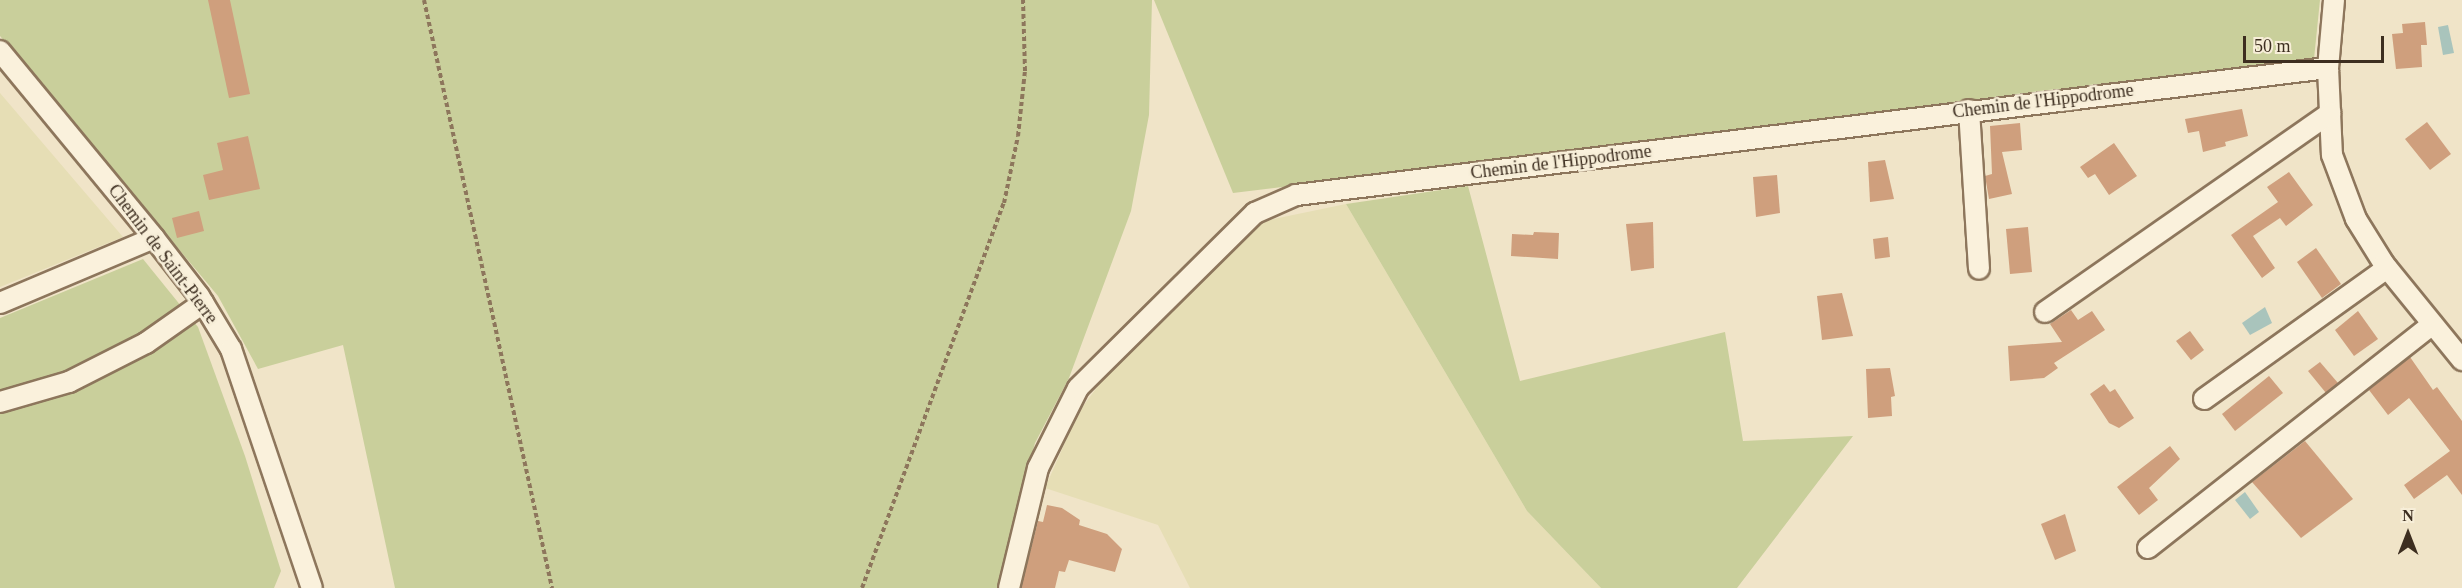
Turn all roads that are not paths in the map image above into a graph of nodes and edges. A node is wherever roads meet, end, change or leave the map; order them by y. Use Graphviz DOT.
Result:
graph roads {
  1 [pos="2334,0"];
  2 [pos="0,51"];
  3 [pos="2328,68"];
  4 [pos="1969,110"];
  5 [pos="2330,113"];
  6 [pos="154,238"];
  7 [pos="2387,268"];
  8 [pos="1979,269"];
  9 [pos="0,303"];
  10 [pos="203,303"];
  11 [pos="2045,312"];
  12 [pos="2433,324"];
  13 [pos="2462,360"];
  14 [pos="2204,399"];
  15 [pos="0,402"];
  16 [pos="2148,548"];
  17 [pos="310,588"];
  18 [pos="1009,588"];
  1 -- 3 [label="street"];
  2 -- 6 [label="street, Chemin de Saint-Pierre"];
  3 -- 4 [label="street, Chemin de l'Hippodrome"];
  3 -- 5 [label="street"];
  4 -- 8 [label="street"];
  4 -- 18 [label="street, Chemin de l'Hippodrome"];
  5 -- 7 [label="street"];
  5 -- 11 [label="street"];
  6 -- 9 [label="street"];
  6 -- 10 [label="street, Chemin de Saint-Pierre"];
  7 -- 12 [label="street"];
  7 -- 14 [label="street"];
  10 -- 15 [label="street"];
  10 -- 17 [label="street, Chemin de Saint-Pierre"];
  12 -- 13 [label="street"];
  12 -- 16 [label="street"];
}
